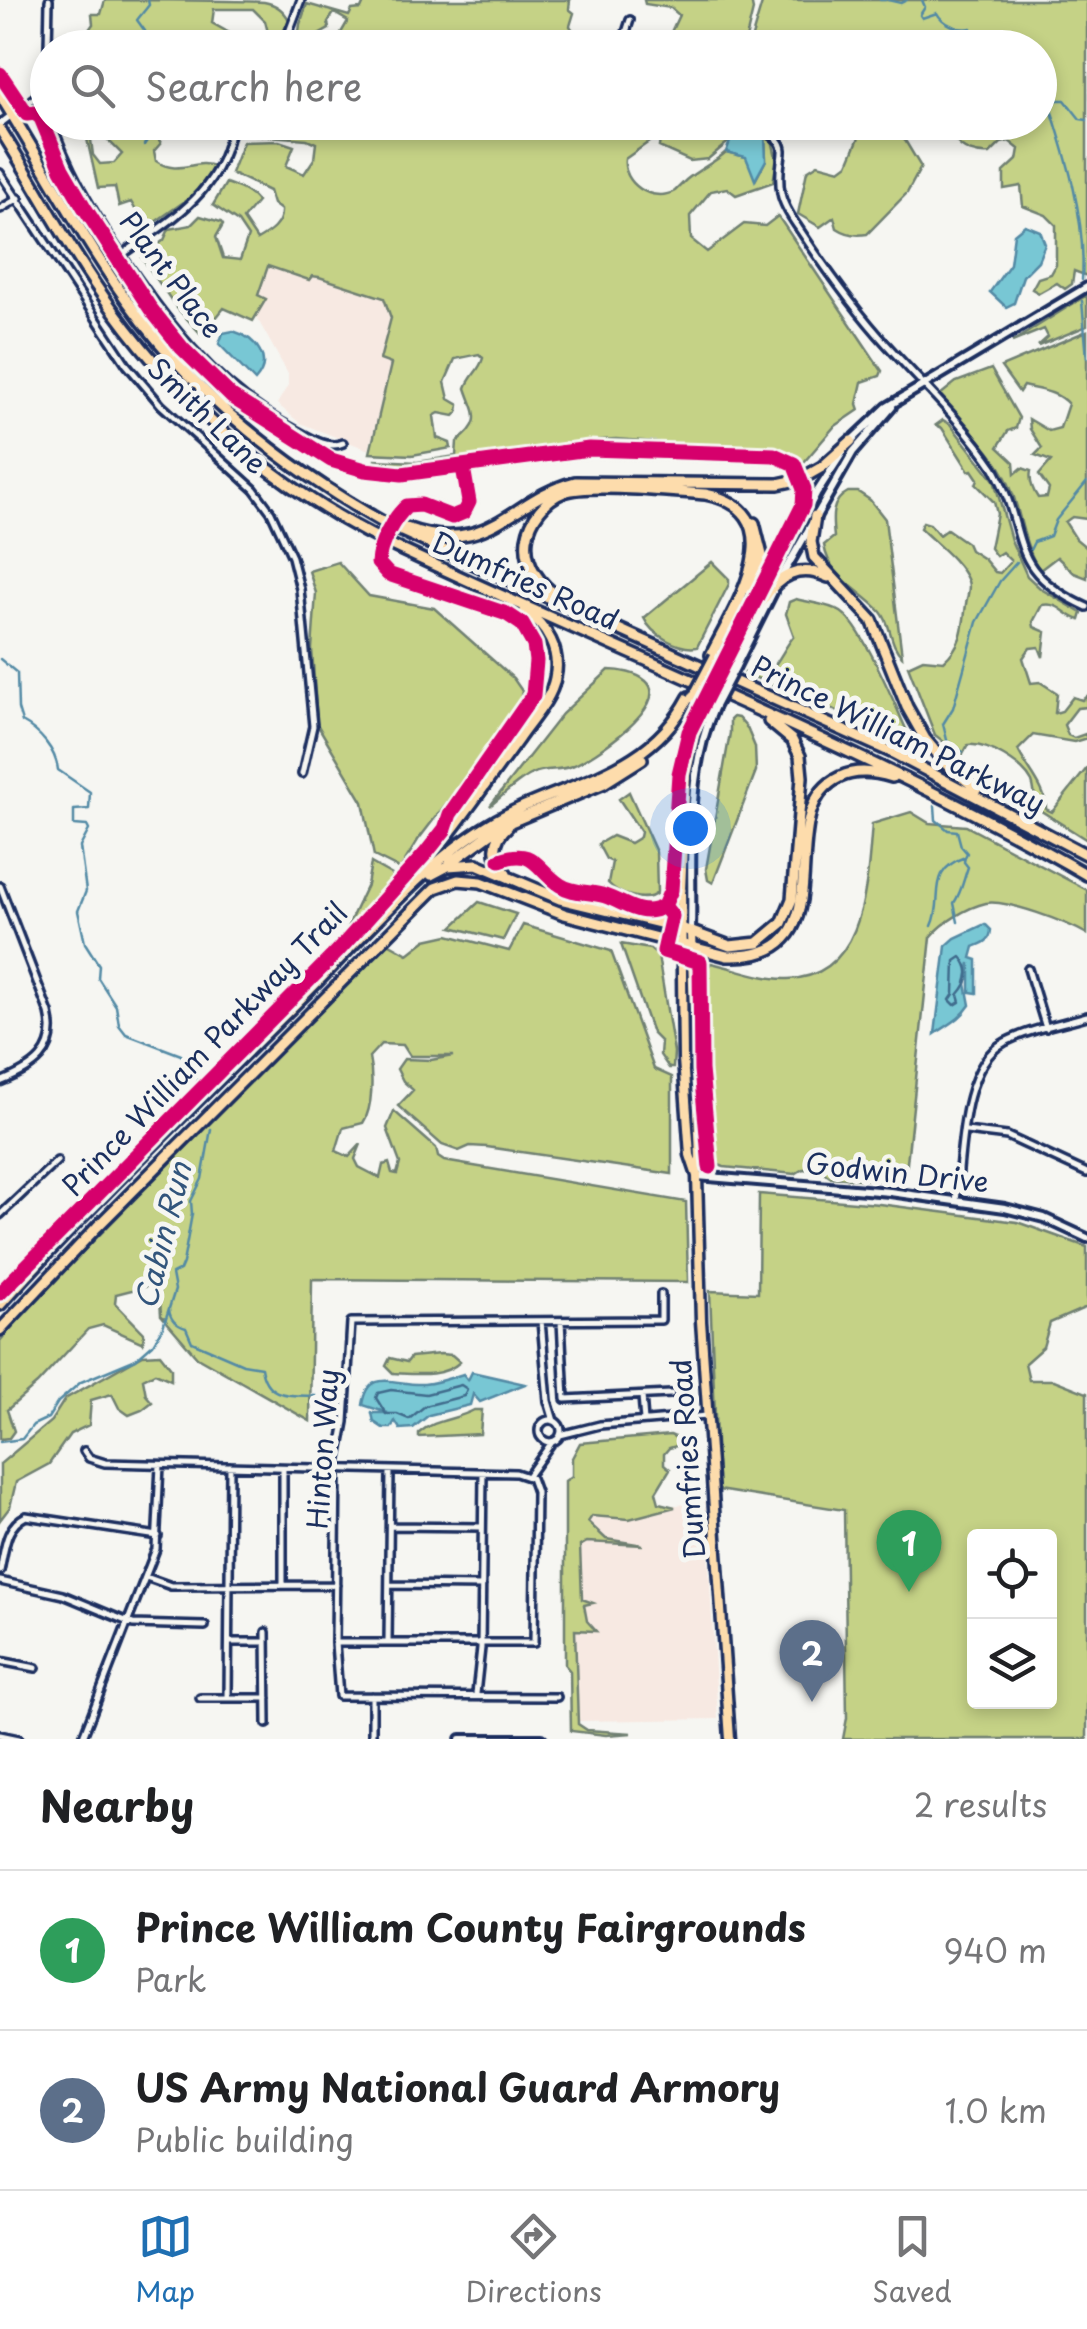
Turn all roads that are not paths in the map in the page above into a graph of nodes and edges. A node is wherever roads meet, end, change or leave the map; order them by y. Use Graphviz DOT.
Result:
graph roads {
  1 [pos="50,0"];
  2 [pos="301,0"];
  3 [pos="630,20"];
  4 [pos="49,30"];
  5 [pos="290,30"];
  6 [pos="627,30"];
  7 [pos="0,95"];
  8 [pos="30,102"];
  9 [pos="12,115"];
  10 [pos="0,126"];
  11 [pos="58,140"];
  12 [pos="229,140"];
  13 [pos="777,140"];
  14 [pos="0,172"];
  15 [pos="19,198"];
  16 [pos="0,209"];
  17 [pos="122,255"];
  18 [pos="1087,287"];
  19 [pos="924,384"];
  20 [pos="896,403"];
  21 [pos="851,441"];
  22 [pos="344,443"];
  23 [pos="686,483"];
  24 [pos="358,508"];
  25 [pos="815,516"];
  26 [pos="780,579"];
  27 [pos="835,581"];
  28 [pos="500,595"];
  29 [pos="762,600"];
  30 [pos="1087,607"];
  31 [pos="578,610"];
  32 [pos="713,655"];
  33 [pos="733,665"];
  34 [pos="706,687"];
  35 [pos="691,698"];
  36 [pos="711,706"];
  37 [pos="302,774"];
  38 [pos="951,800"];
  39 [pos="1012,813"];
  40 [pos="518,818"];
  41 [pos="1087,855"];
  42 [pos="448,866"];
  43 [pos="1087,875"];
  44 [pos="518,882"];
  45 [pos="0,886"];
  46 [pos="681,890"];
  47 [pos="388,913"];
  48 [pos="651,920"];
  49 [pos="681,928"];
  50 [pos="367,933"];
  51 [pos="691,934"];
  52 [pos="686,944"];
  53 [pos="1028,969"];
  54 [pos="350,970"];
  55 [pos="1087,1016"];
  56 [pos="1046,1028"];
  57 [pos="0,1082"];
  58 [pos="966,1131"];
  59 [pos="57,1161"];
  60 [pos="1087,1173"];
  61 [pos="696,1176"];
  62 [pos="956,1201"];
  63 [pos="0,1214"];
  64 [pos="1087,1238"];
  65 [pos="661,1294"];
  66 [pos="0,1305"];
  67 [pos="541,1321"];
  68 [pos="561,1321"];
  69 [pos="0,1330"];
  70 [pos="671,1394"];
  71 [pos="642,1396"];
  72 [pos="548,1401"];
  73 [pos="707,1416"];
  74 [pos="644,1420"];
  75 [pos="544,1423"];
  76 [pos="556,1423"];
  77 [pos="584,1427"];
  78 [pos="560,1436"];
  79 [pos="542,1438"];
  80 [pos="552,1442"];
  81 [pos="84,1451"];
  82 [pos="540,1455"];
  83 [pos="160,1465"];
  84 [pos="230,1466"];
  85 [pos="283,1468"];
  86 [pos="337,1469"];
  87 [pos="390,1470"];
  88 [pos="483,1472"];
  89 [pos="528,1476"];
  90 [pos="390,1526"];
  91 [pos="482,1527"];
  92 [pos="158,1536"];
  93 [pos="0,1571"];
  94 [pos="146,1577"];
  95 [pos="0,1580"];
  96 [pos="282,1585"];
  97 [pos="336,1585"];
  98 [pos="389,1585"];
  99 [pos="228,1586"];
  100 [pos="482,1586"];
  101 [pos="128,1622"];
  102 [pos="204,1626"];
  103 [pos="266,1632"];
  104 [pos="228,1642"];
  105 [pos="266,1642"];
  106 [pos="336,1643"];
  107 [pos="388,1643"];
  108 [pos="482,1643"];
  109 [pos="0,1661"];
  110 [pos="36,1668"];
  111 [pos="476,1694"];
  112 [pos="372,1696"];
  113 [pos="557,1697"];
  114 [pos="200,1698"];
  115 [pos="228,1698"];
  116 [pos="267,1698"];
  117 [pos="267,1724"];
  118 [pos="0,1734"];
  119 [pos="19,1739"];
  120 [pos="82,1739"];
  121 [pos="372,1739"];
  122 [pos="461,1739"];
  123 [pos="514,1739"];
  124 [pos="542,1739"];
  125 [pos="730,1739"];
  1 -- 4 [label="street"];
  2 -- 5 [label="street"];
  3 -- 6 [label="street"];
  7 -- 9 [label="highway, Dumfries Road"];
  8 -- 9 [label="street"];
  9 -- 10 [label="street"];
  9 -- 24 [label="highway, Dumfries Road"];
  10 -- 28 [label="highway, Dumfries Road"];
  11 -- 17 [label="street, Plant Place"];
  12 -- 17 [label="street"];
  13 -- 19 [label="street"];
  14 -- 15 [label="street, Smith Lane"];
  15 -- 16 [label="street"];
  15 -- 37 [label="street, Smith Lane"];
  17 -- 22 [label="street, Plant Place"];
  18 -- 19 [label="main road"];
  19 -- 20 [label="main road"];
  19 -- 30 [label="street"];
  20 -- 21 [label="main road"];
  20 -- 25 [label="main road"];
  21 -- 23 [label="highway"];
  21 -- 29 [label="main road"];
  23 -- 24 [label="highway"];
  23 -- 32 [label="highway"];
  24 -- 31 [label="highway, Dumfries Road"];
  25 -- 26 [label="main road"];
  25 -- 27 [label="highway"];
  26 -- 27 [label="highway"];
  26 -- 29 [label="highway"];
  26 -- 33 [label="main road"];
  27 -- 39 [label="highway"];
  28 -- 34 [label="highway, Dumfries Road"];
  28 -- 50 [label="highway"];
  29 -- 33 [label="main road, Dumfries Road"];
  31 -- 32 [label="highway"];
  31 -- 39 [label="highway, Prince William Parkway"];
  32 -- 35 [label="highway, bridge"];
  33 -- 36 [label="main road, Dumfries Road, bridge"];
  34 -- 38 [label="highway, Dumfries Road"];
  34 -- 51 [label="highway"];
  35 -- 40 [label="highway"];
  35 -- 47 [label="highway"];
  36 -- 46 [label="main road, Dumfries Road"];
  36 -- 51 [label="main road"];
  38 -- 43 [label="highway, Prince William Parkway"];
  38 -- 52 [label="highway"];
  39 -- 41 [label="highway, Prince William Parkway"];
  40 -- 42 [label="highway"];
  40 -- 44 [label="highway"];
  42 -- 44 [label="highway"];
  42 -- 47 [label="highway"];
  42 -- 54 [label="highway"];
  44 -- 48 [label="highway"];
  45 -- 57 [label="street"];
  46 -- 48 [label="highway"];
  46 -- 49 [label="main road, Dumfries Road"];
  47 -- 50 [label="highway"];
  48 -- 49 [label="highway"];
  49 -- 51 [label="highway"];
  49 -- 52 [label="main road, Dumfries Road"];
  50 -- 66 [label="highway"];
  51 -- 52 [label="main road, Dumfries Road"];
  52 -- 54 [label="highway"];
  52 -- 61 [label="main road, Dumfries Road"];
  53 -- 56 [label="street"];
  54 -- 69 [label="highway"];
  55 -- 56 [label="street"];
  56 -- 58 [label="street"];
  58 -- 60 [label="street"];
  58 -- 62 [label="street"];
  59 -- 63 [label="street"];
  61 -- 62 [label="main road, Godwin Drive"];
  61 -- 73 [label="main road, Dumfries Road"];
  62 -- 64 [label="main road, Godwin Drive"];
  65 -- 68 [label="street, Hinton Way"];
  67 -- 68 [label="street, Hinton Way"];
  67 -- 72 [label="street"];
  67 -- 86 [label="street, Hinton Way"];
  68 -- 71 [label="street"];
  70 -- 71 [label="street"];
  71 -- 74 [label="street"];
  72 -- 75 [label="street"];
  72 -- 76 [label="street"];
  73 -- 74 [label="street"];
  73 -- 125 [label="main road, Dumfries Road"];
  74 -- 77 [label="street"];
  75 -- 76 [label="street"];
  75 -- 79 [label="street"];
  76 -- 77 [label="street"];
  76 -- 78 [label="street"];
  77 -- 78 [label="street"];
  78 -- 80 [label="street"];
  79 -- 80 [label="street"];
  79 -- 82 [label="street"];
  80 -- 82 [label="street"];
  81 -- 83 [label="street"];
  82 -- 89 [label="street"];
  83 -- 84 [label="street"];
  83 -- 92 [label="street"];
  84 -- 85 [label="street"];
  84 -- 99 [label="street"];
  85 -- 86 [label="street"];
  85 -- 96 [label="street"];
  86 -- 87 [label="street"];
  86 -- 97 [label="street, Hinton Way"];
  87 -- 88 [label="street"];
  87 -- 90 [label="street"];
  88 -- 89 [label="street"];
  88 -- 91 [label="street"];
  89 -- 108 [label="street"];
  90 -- 91 [label="street"];
  90 -- 98 [label="street"];
  91 -- 100 [label="street"];
  92 -- 93 [label="street"];
  92 -- 94 [label="street"];
  94 -- 99 [label="street"];
  94 -- 101 [label="street"];
  95 -- 101 [label="street"];
  96 -- 97 [label="street"];
  96 -- 99 [label="street"];
  97 -- 106 [label="street, Hinton Way"];
  98 -- 100 [label="street"];
  98 -- 107 [label="street"];
  99 -- 104 [label="street"];
  100 -- 108 [label="street"];
  101 -- 102 [label="street"];
  101 -- 120 [label="street"];
  103 -- 105 [label="street"];
  104 -- 105 [label="street"];
  104 -- 115 [label="street"];
  105 -- 116 [label="street"];
  106 -- 107 [label="street"];
  106 -- 112 [label="street, Hinton Way"];
  107 -- 108 [label="street"];
  108 -- 111 [label="street"];
  109 -- 110 [label="street"];
  111 -- 112 [label="street, Hinton Way"];
  111 -- 113 [label="street, Hinton Way"];
  112 -- 121 [label="street"];
  114 -- 115 [label="street"];
  115 -- 116 [label="street"];
  116 -- 117 [label="street"];
  118 -- 119 [label="street"];
  122 -- 123 [label="main road"];
  123 -- 124 [label="main road"];
}
